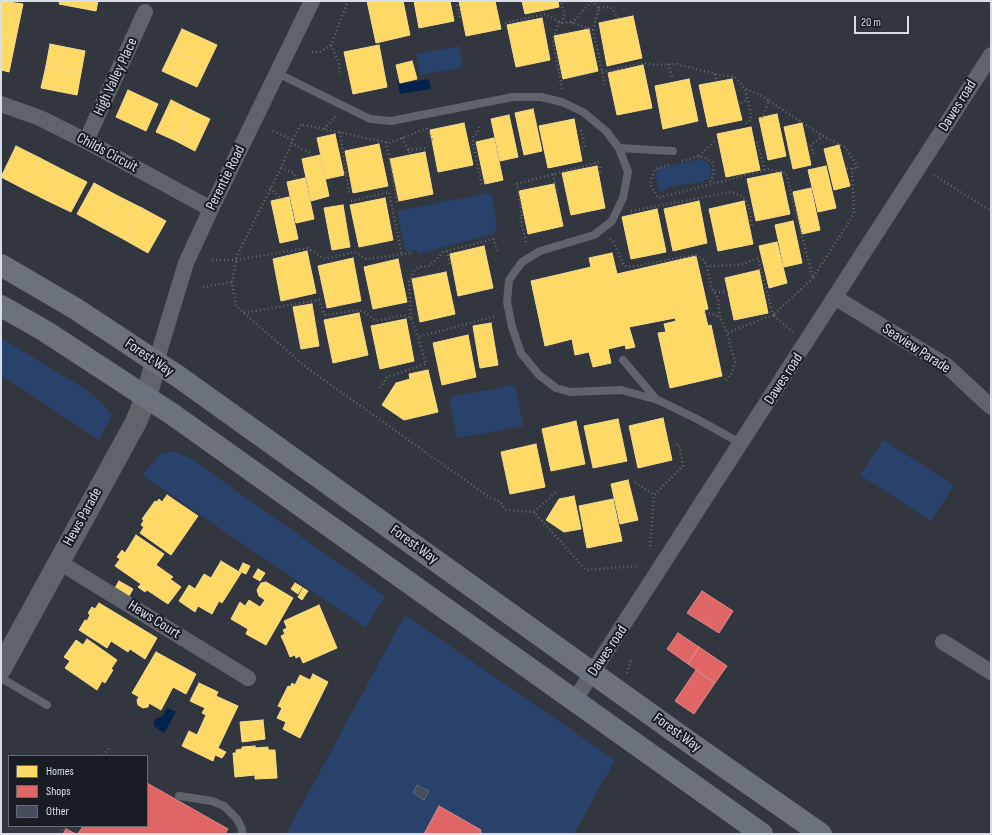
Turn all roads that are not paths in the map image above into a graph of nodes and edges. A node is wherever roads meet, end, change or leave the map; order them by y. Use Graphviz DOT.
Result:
graph roads {
  1 [pos="312,1"];
  2 [pos="145,12"];
  3 [pos="991,55"];
  4 [pos="277,73"];
  5 [pos="1,104"];
  6 [pos="86,141"];
  7 [pos="619,148"];
  8 [pos="673,151"];
  9 [pos="211,208"];
  10 [pos="1,265"];
  11 [pos="836,298"];
  12 [pos="1,306"];
  13 [pos="623,360"];
  14 [pos="156,362"];
  15 [pos="146,397"];
  16 [pos="658,400"];
  17 [pos="991,407"];
  18 [pos="742,444"];
  19 [pos="59,562"];
  20 [pos="942,642"];
  21 [pos="1,668"];
  22 [pos="593,672"];
  23 [pos="991,672"];
  24 [pos="1,678"];
  25 [pos="248,678"];
  26 [pos="574,701"];
  27 [pos="47,705"];
  28 [pos="179,796"];
  29 [pos="242,834"];
  30 [pos="762,834"];
  31 [pos="821,834"];
  1 -- 4 [label="street, Perentie Road"];
  2 -- 6 [label="street, High Valley Place"];
  3 -- 11 [label="street, Dawes road"];
  4 -- 7 [label="lane"];
  4 -- 9 [label="street, Perentie Road"];
  5 -- 6 [label="street, Childs Circuit"];
  6 -- 9 [label="street, Childs Circuit"];
  7 -- 8 [label="lane"];
  7 -- 16 [label="lane"];
  9 -- 14 [label="street, Perentie Road"];
  10 -- 14 [label="main road, Forest Way"];
  11 -- 17 [label="street, Seaview Parade"];
  11 -- 18 [label="street, Dawes road"];
  12 -- 15 [label="main road"];
  13 -- 16 [label="lane"];
  14 -- 15 [label="street, Hews Parade"];
  14 -- 22 [label="main road, Forest Way"];
  15 -- 19 [label="street, Hews Parade"];
  15 -- 26 [label="main road"];
  16 -- 18 [label="lane"];
  18 -- 22 [label="street, Dawes road"];
  19 -- 21 [label="street, Hews Parade"];
  19 -- 25 [label="street, Hews Court"];
  20 -- 23 [label="street"];
  22 -- 26 [label="street, Dawes road"];
  22 -- 31 [label="main road, Forest Way"];
  24 -- 27 [label="lane"];
  26 -- 30 [label="main road"];
  28 -- 29 [label="lane"];
}
